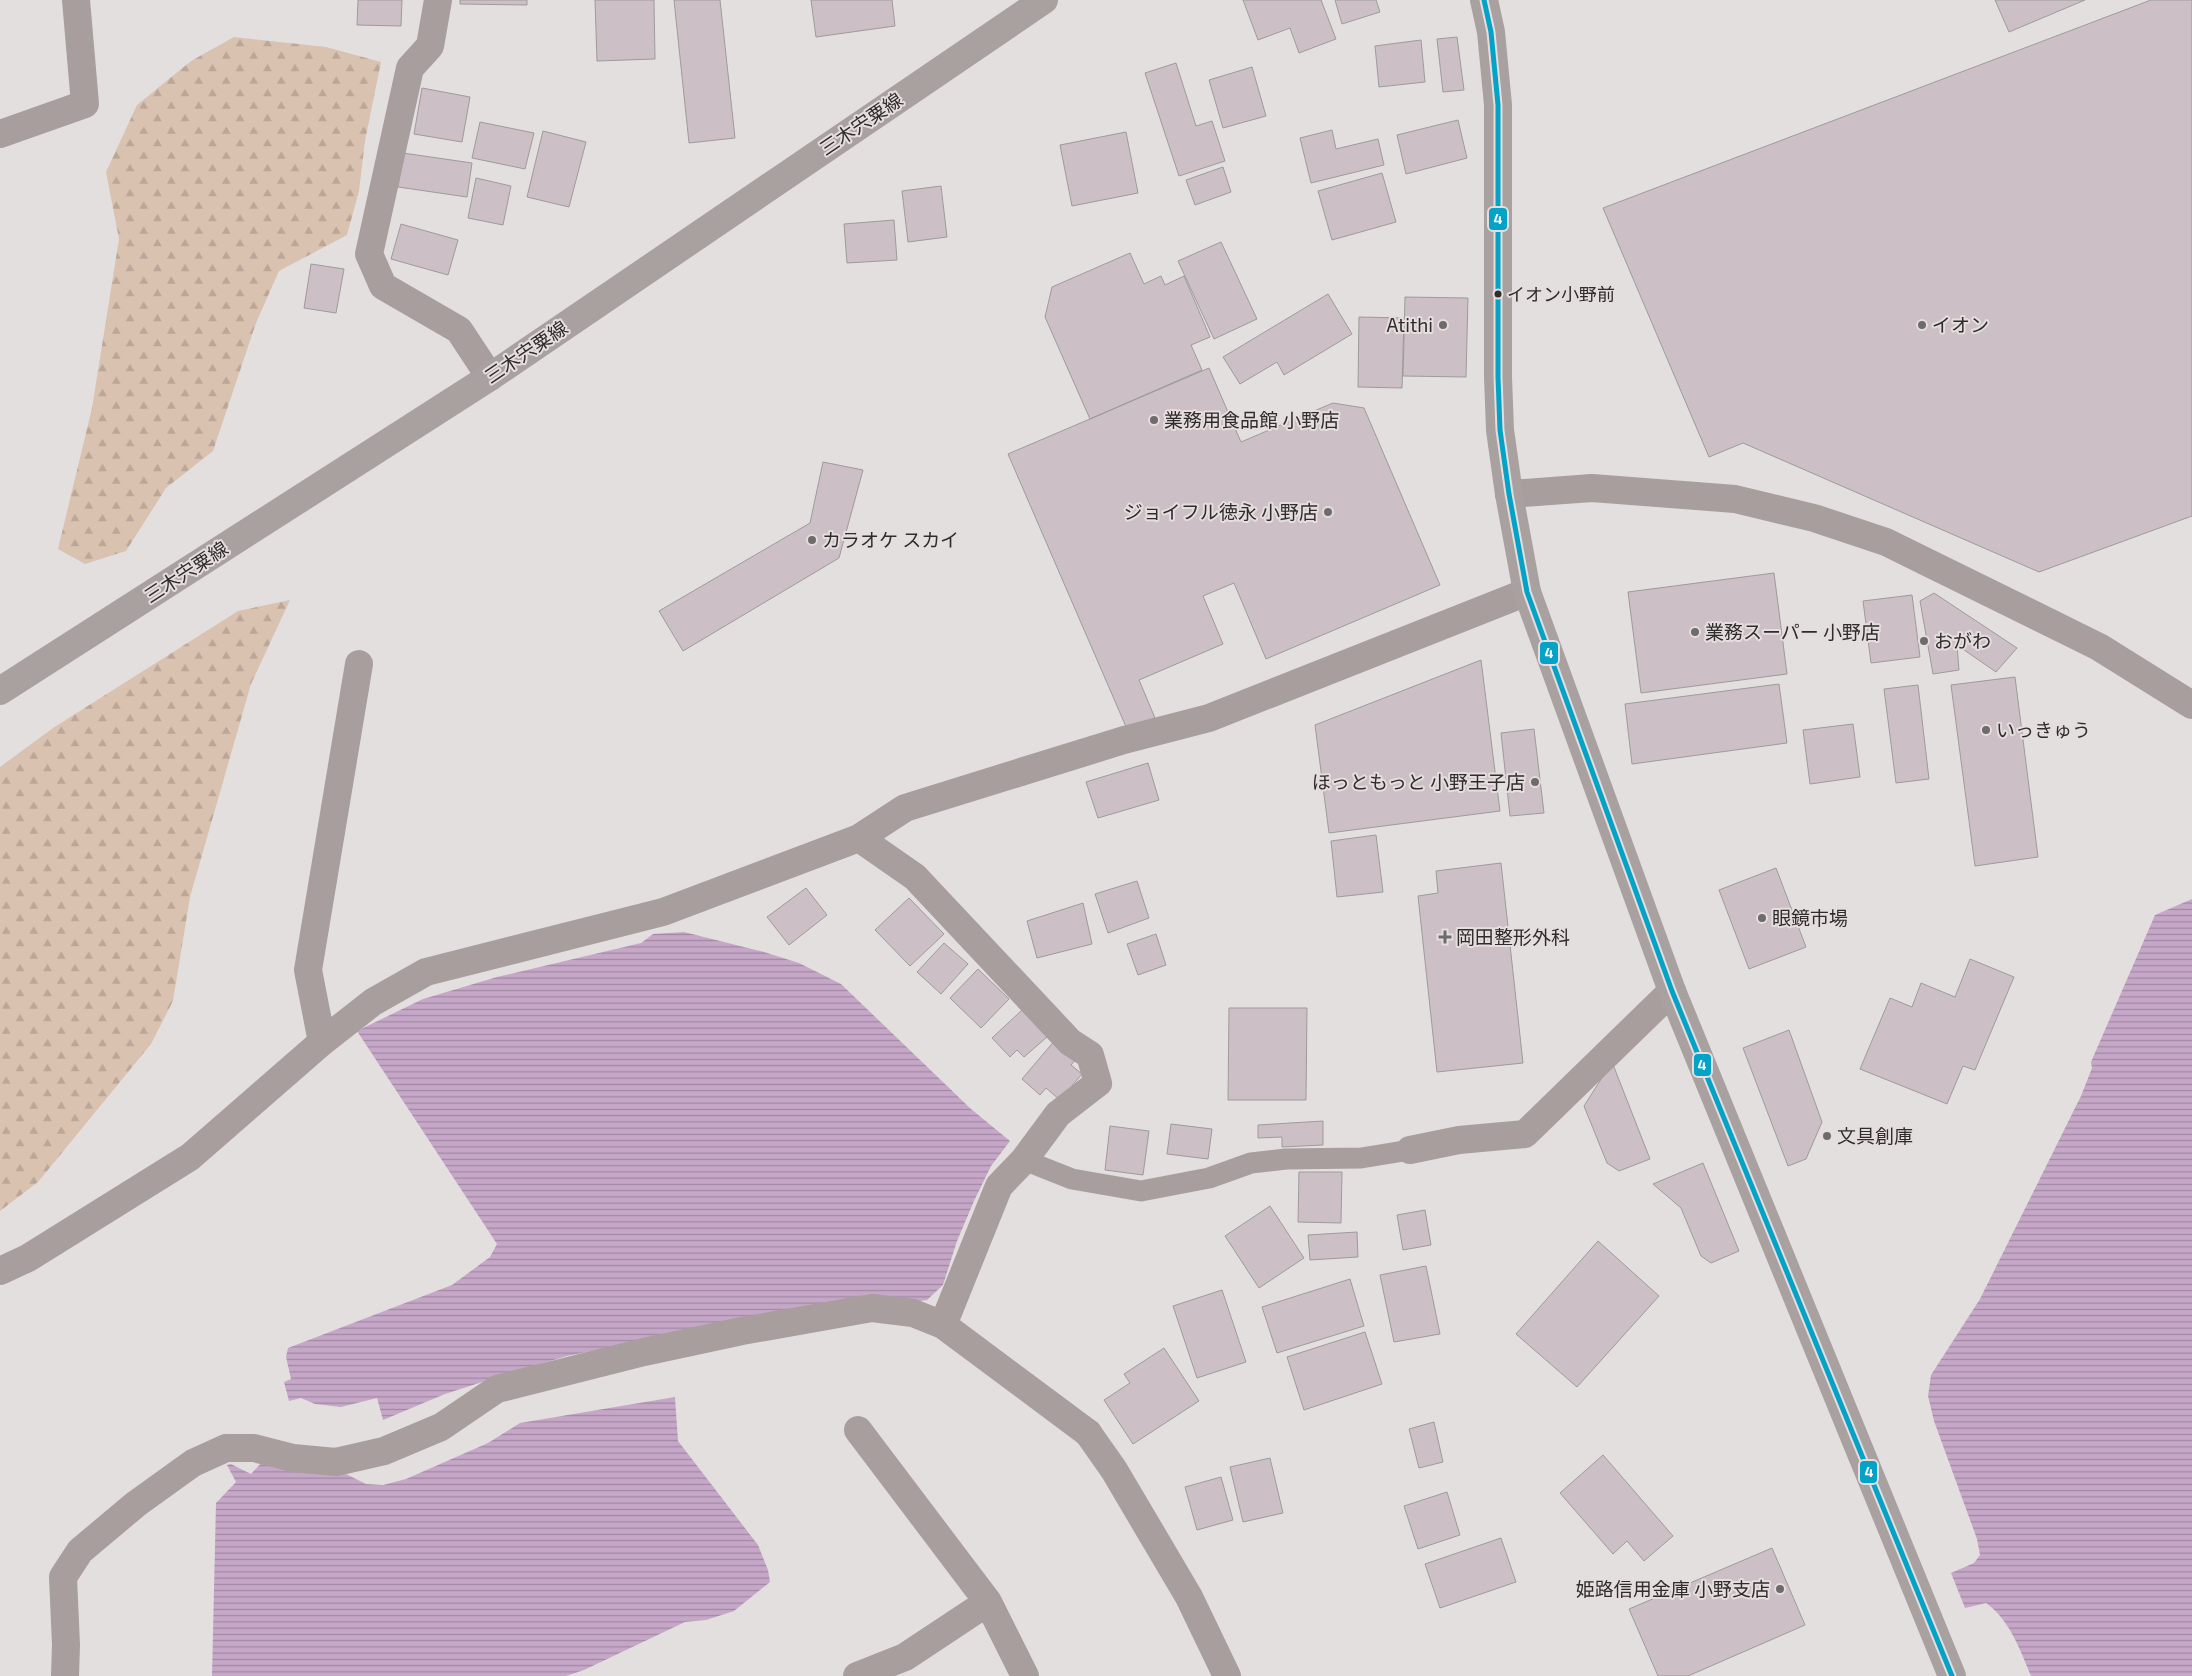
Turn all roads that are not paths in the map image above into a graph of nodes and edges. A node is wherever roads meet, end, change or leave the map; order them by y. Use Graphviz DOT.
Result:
graph roads {
  1 [pos="76,0"];
  2 [pos="438,0"];
  3 [pos="1484,0"];
  4 [pos="1032,3"];
  5 [pos="0,134"];
  6 [pos="490,377"];
  7 [pos="1509,494"];
  8 [pos="1527,592"];
  9 [pos="359,664"];
  10 [pos="0,691"];
  11 [pos="2192,705"];
  12 [pos="859,838"];
  13 [pos="1672,991"];
  14 [pos="322,1042"];
  15 [pos="1410,1150"];
  16 [pos="1024,1160"];
  17 [pos="0,1271"];
  18 [pos="943,1326"];
  19 [pos="858,1430"];
  20 [pos="988,1602"];
  21 [pos="65,1676"];
  22 [pos="857,1676"];
  23 [pos="1025,1676"];
  24 [pos="1227,1676"];
  25 [pos="1952,1676"];
  1 -- 5 [label="street"];
  2 -- 6 [label="street"];
  3 -- 7 [label="main road"];
  4 -- 6 [label="main road, 三木宍粟線"];
  6 -- 10 [label="main road, 三木宍粟線"];
  7 -- 8 [label="main road"];
  7 -- 11 [label="street"];
  8 -- 12 [label="street"];
  8 -- 13 [label="main road"];
  9 -- 14 [label="street"];
  12 -- 14 [label="street"];
  12 -- 16 [label="street"];
  13 -- 15 [label="street"];
  13 -- 25 [label="main road"];
  14 -- 17 [label="street"];
  15 -- 16 [label="lane"];
  16 -- 18 [label="street"];
  18 -- 21 [label="street"];
  18 -- 24 [label="street"];
  19 -- 20 [label="street"];
  20 -- 22 [label="street"];
  20 -- 23 [label="street"];
}
